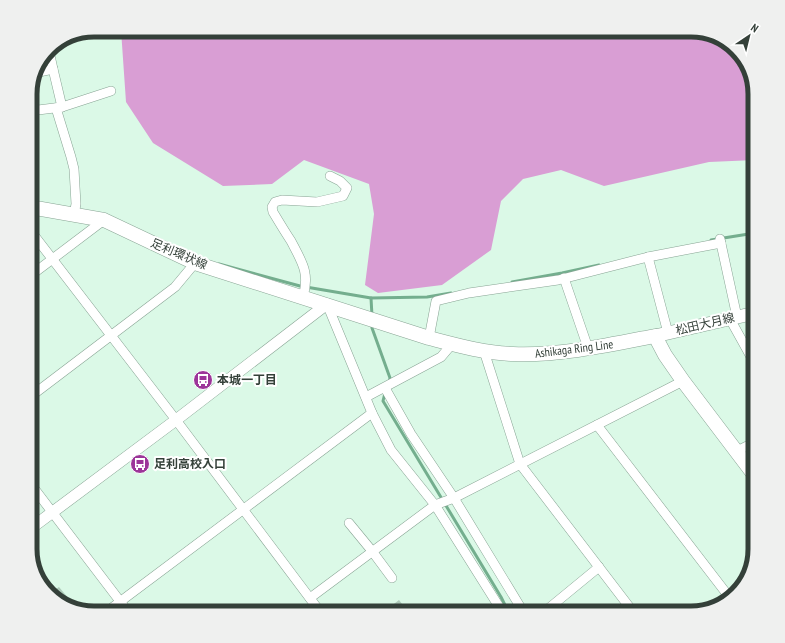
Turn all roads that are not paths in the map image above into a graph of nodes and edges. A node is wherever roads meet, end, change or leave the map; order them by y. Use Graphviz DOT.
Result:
graph roads {
  1 [pos="51,57"];
  2 [pos="53,69"];
  3 [pos="42,71"];
  4 [pos="111,92"];
  5 [pos="59,108"];
  6 [pos="37,110"];
  7 [pos="330,176"];
  8 [pos="37,207"];
  9 [pos="75,210"];
  10 [pos="104,220"];
  11 [pos="37,239"];
  12 [pos="648,257"];
  13 [pos="53,260"];
  14 [pos="195,263"];
  15 [pos="37,271"];
  16 [pos="564,278"];
  17 [pos="305,290"];
  18 [pos="327,304"];
  19 [pos="748,314"];
  20 [pos="734,318"];
  21 [pos="661,335"];
  22 [pos="111,336"];
  23 [pos="429,338"];
  24 [pos="452,344"];
  25 [pos="588,348"];
  26 [pos="748,349"];
  27 [pos="484,351"];
  28 [pos="682,381"];
  29 [pos="385,388"];
  30 [pos="37,392"];
  31 [pos="366,397"];
  32 [pos="372,413"];
  33 [pos="176,420"];
  34 [pos="597,425"];
  35 [pos="748,445"];
  36 [pos="736,451"];
  37 [pos="520,464"];
  38 [pos="748,467"];
  39 [pos="37,493"];
  40 [pos="454,498"];
  41 [pos="435,505"];
  42 [pos="243,509"];
  43 [pos="52,513"];
  44 [pos="349,523"];
  45 [pos="37,524"];
  46 [pos="372,552"];
  47 [pos="599,567"];
  48 [pos="392,578"];
  49 [pos="727,594"];
  50 [pos="310,598"];
  51 [pos="120,602"];
  52 [pos="115,606"];
  53 [pos="123,606"];
  54 [pos="316,606"];
  55 [pos="499,606"];
  56 [pos="520,606"];
  57 [pos="552,606"];
  58 [pos="629,606"];
  1 -- 2 [label="street"];
  2 -- 3 [label="street"];
  2 -- 5 [label="street"];
  4 -- 5 [label="street"];
  5 -- 6 [label="street"];
  5 -- 9 [label="street"];
  7 -- 17 [label="street"];
  8 -- 9 [label="main road, 足利環状線"];
  9 -- 10 [label="main road, 足利環状線"];
  10 -- 13 [label="street"];
  10 -- 14 [label="main road, 足利環状線"];
  11 -- 13 [label="street"];
  12 -- 16 [label="street"];
  12 -- 20 [label="street"];
  12 -- 21 [label="street"];
  13 -- 15 [label="street"];
  13 -- 22 [label="street"];
  14 -- 17 [label="main road, 足利環状線"];
  14 -- 22 [label="street"];
  16 -- 23 [label="street"];
  16 -- 25 [label="street"];
  17 -- 18 [label="main road, 足利環状線"];
  18 -- 23 [label="main road, Ashikaga Ring Line"];
  18 -- 31 [label="street"];
  18 -- 33 [label="street"];
  19 -- 20 [label="main road, 松田大月線"];
  20 -- 21 [label="main road, 松田大月線"];
  20 -- 26 [label="street"];
  21 -- 25 [label="main road, Ashikaga Ring Line"];
  21 -- 28 [label="main road"];
  22 -- 30 [label="street"];
  22 -- 33 [label="street"];
  23 -- 24 [label="main road, Ashikaga Ring Line"];
  24 -- 27 [label="main road, Ashikaga Ring Line"];
  24 -- 29 [label="street"];
  25 -- 27 [label="main road, Ashikaga Ring Line"];
  27 -- 37 [label="street"];
  28 -- 34 [label="street"];
  28 -- 36 [label="main road"];
  29 -- 31 [label="street"];
  29 -- 40 [label="street"];
  31 -- 32 [label="street"];
  32 -- 41 [label="street"];
  32 -- 42 [label="street"];
  33 -- 42 [label="street"];
  33 -- 43 [label="street"];
  34 -- 37 [label="street"];
  34 -- 49 [label="street"];
  35 -- 36 [label="street"];
  36 -- 38 [label="main road"];
  37 -- 40 [label="street"];
  37 -- 47 [label="street"];
  39 -- 43 [label="street"];
  40 -- 41 [label="street"];
  40 -- 56 [label="street"];
  41 -- 46 [label="street"];
  41 -- 55 [label="street"];
  42 -- 50 [label="street"];
  42 -- 51 [label="street"];
  43 -- 45 [label="street"];
  43 -- 51 [label="street"];
  44 -- 46 [label="street"];
  46 -- 48 [label="street"];
  46 -- 50 [label="street"];
  47 -- 57 [label="street"];
  47 -- 58 [label="street"];
  50 -- 54 [label="street"];
  51 -- 52 [label="street"];
  51 -- 53 [label="street"];
}
